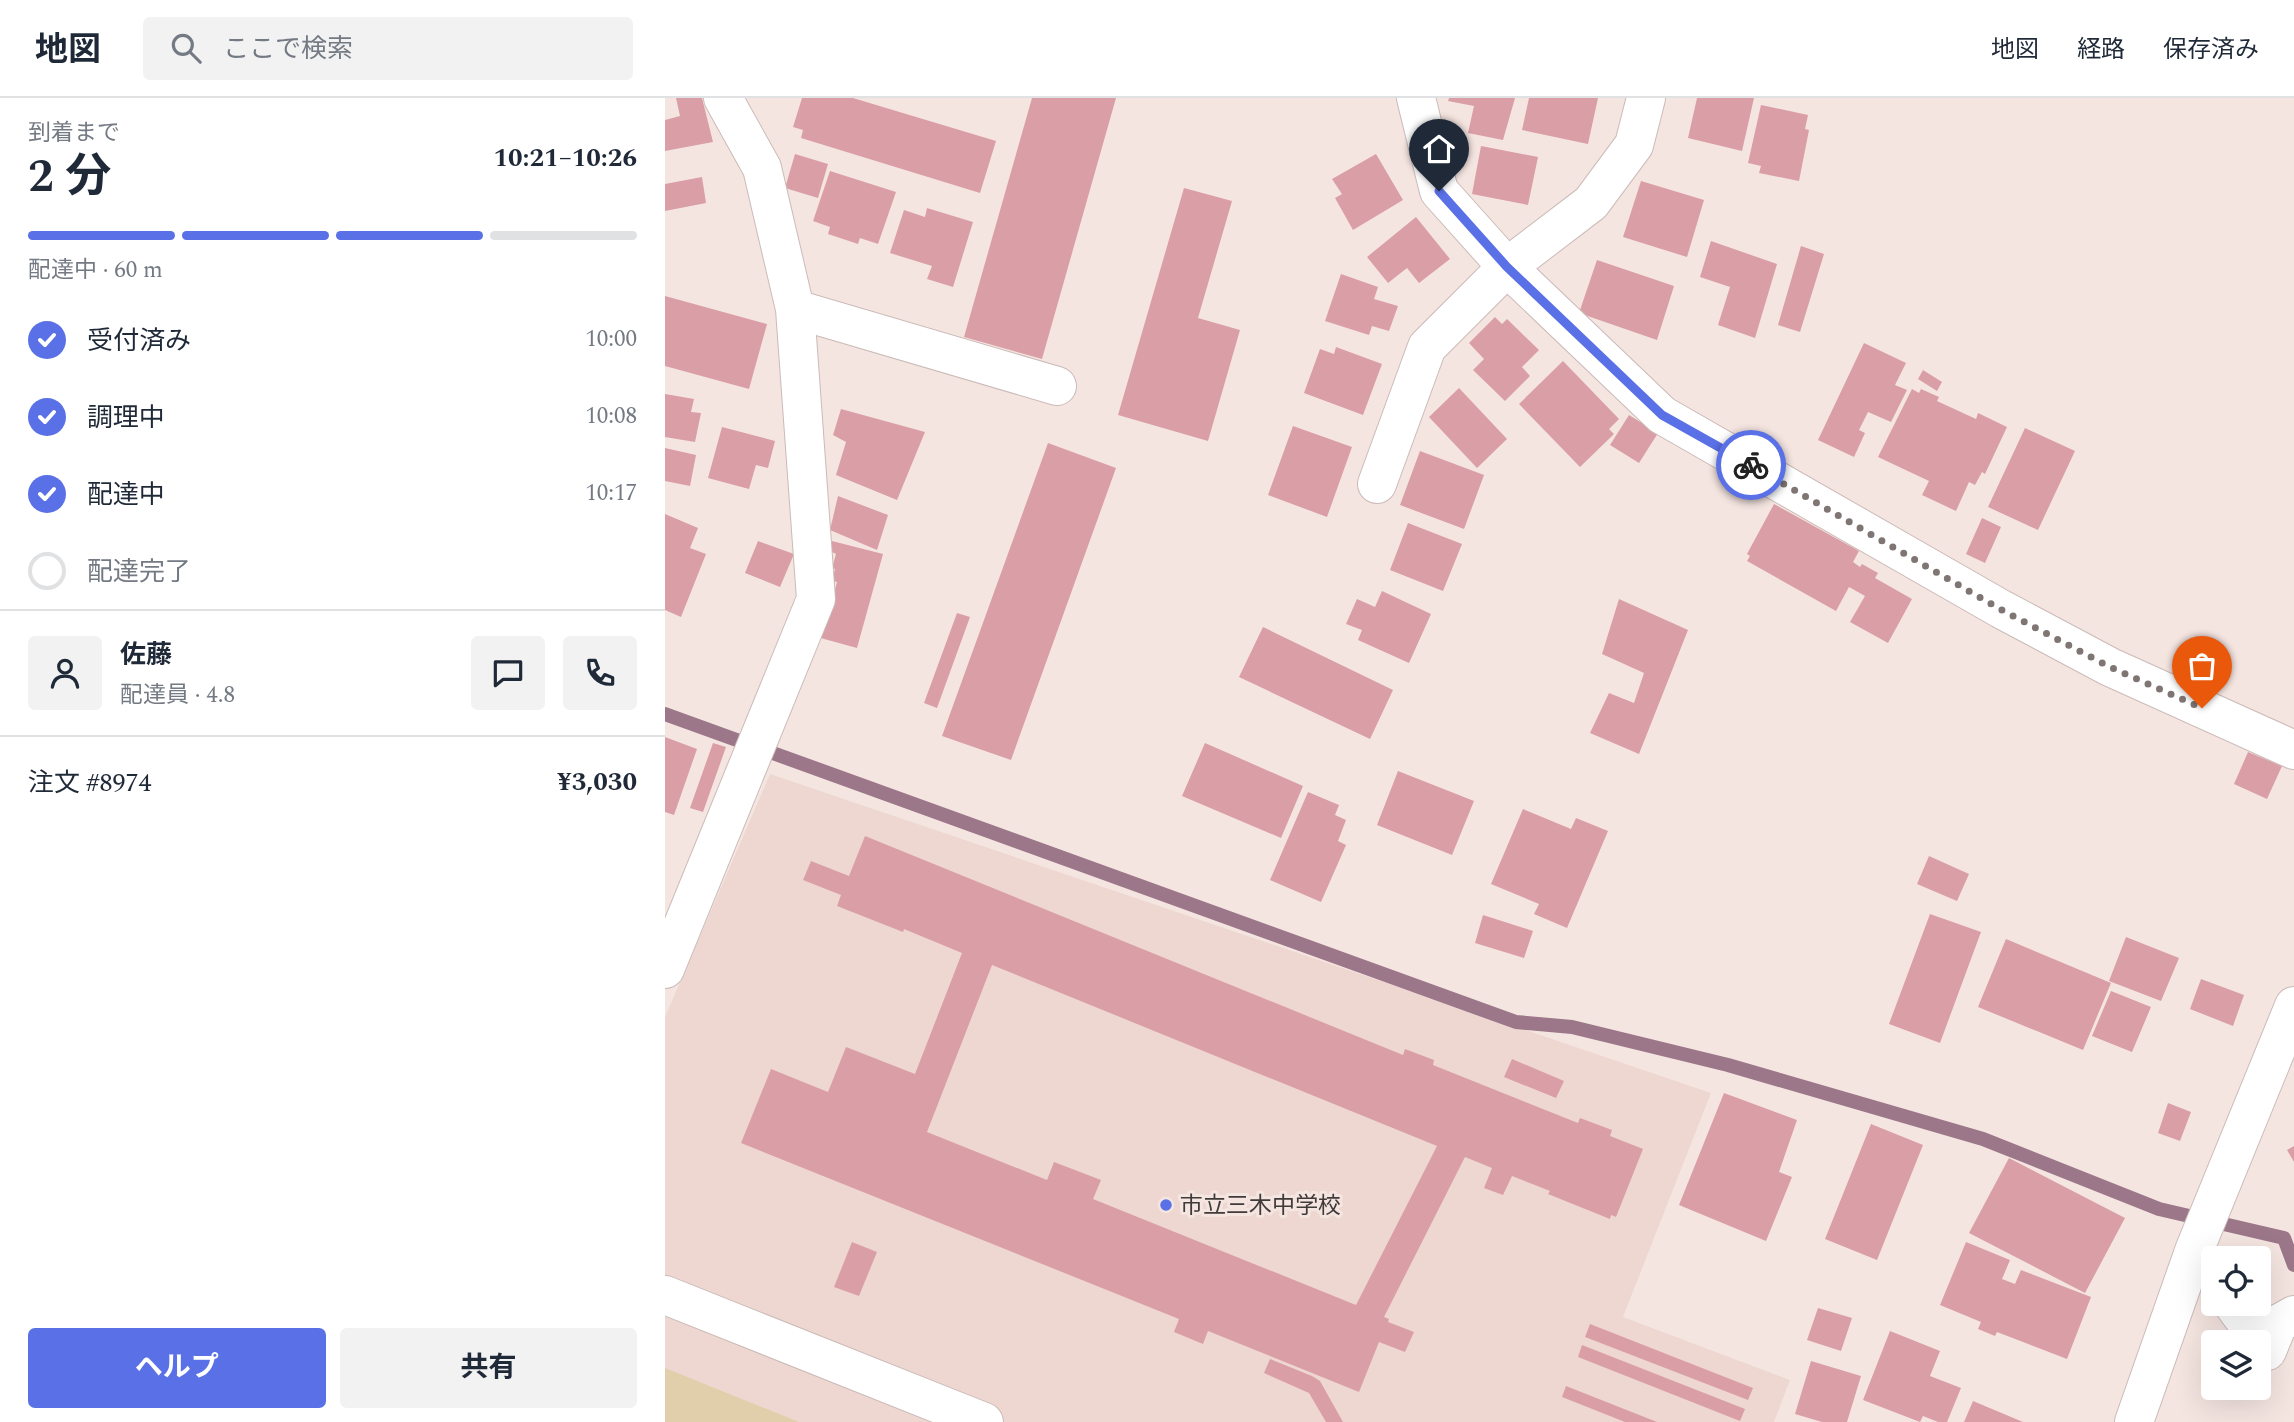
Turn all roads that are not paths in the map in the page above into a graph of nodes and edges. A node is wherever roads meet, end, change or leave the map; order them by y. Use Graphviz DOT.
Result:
graph roads {
  1 [pos="723,98"];
  2 [pos="1416,98"];
  3 [pos="1646,98"];
  4 [pos="1507,267"];
  5 [pos="795,309"];
  6 [pos="1057,386"];
  7 [pos="1377,484"];
  8 [pos="2294,750"];
  9 [pos="665,969"];
  10 [pos="2294,1006"];
  11 [pos="2210,1246"];
  12 [pos="2201,1271"];
  13 [pos="665,1295"];
  14 [pos="2242,1316"];
  15 [pos="2289,1330"];
  16 [pos="983,1422"];
  17 [pos="2134,1422"];
  1 -- 5 [label="street"];
  2 -- 4 [label="street"];
  3 -- 4 [label="street"];
  4 -- 7 [label="street"];
  4 -- 8 [label="street"];
  5 -- 6 [label="street"];
  5 -- 9 [label="street"];
  10 -- 11 [label="street"];
  12 -- 17 [label="street"];
  13 -- 16 [label="street"];
  14 -- 15 [label="street"];
}
